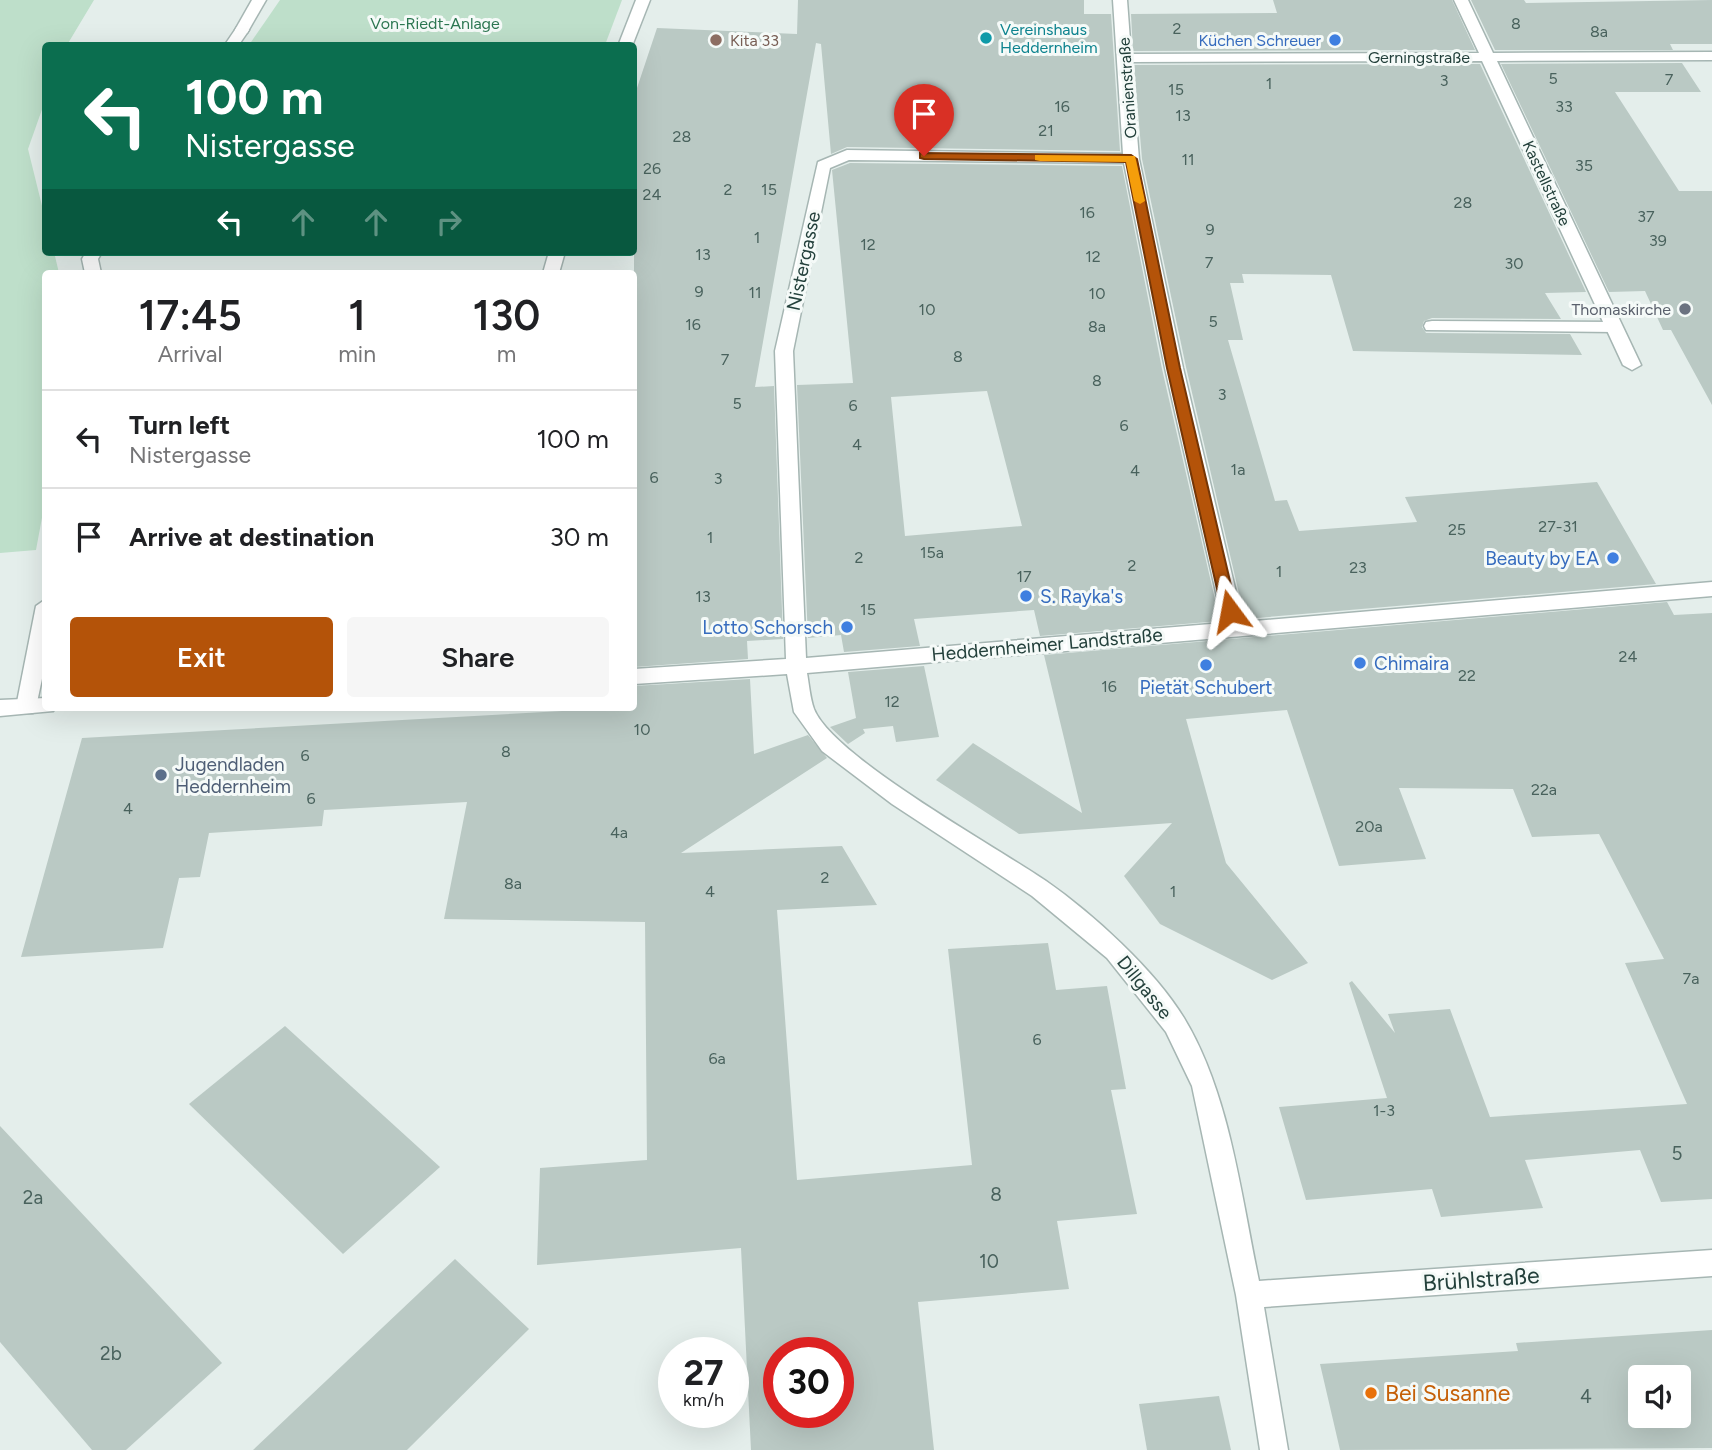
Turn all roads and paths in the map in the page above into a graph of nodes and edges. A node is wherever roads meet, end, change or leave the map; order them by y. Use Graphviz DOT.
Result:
graph roads {
  1 [pos="259,0"];
  2 [pos="643,0"];
  3 [pos="1120,0"];
  4 [pos="1461,0"];
  5 [pos="234,42"];
  6 [pos="627,42"];
  7 [pos="1712,56"];
  8 [pos="1489,57"];
  9 [pos="1126,58"];
  10 [pos="1131,159"];
  11 [pos="1432,326"];
  12 [pos="1614,327"];
  13 [pos="1632,365"];
  14 [pos="1712,589"];
  15 [pos="1234,628"];
  16 [pos="42,646"];
  17 [pos="796,667"];
  18 [pos="637,677"];
  19 [pos="36,707"];
  20 [pos="0,708"];
  21 [pos="1712,1264"];
  22 [pos="1249,1295"];
  23 [pos="1274,1450"];
  1 -- 5 [label="street"];
  2 -- 6 [label="street"];
  3 -- 9 [label="street, Oranienstraße"];
  4 -- 8 [label="street, Kastellstraße"];
  7 -- 8 [label="street, Gerningstraße"];
  8 -- 9 [label="street, Gerningstraße"];
  8 -- 12 [label="street, Kastellstraße"];
  9 -- 10 [label="street, Oranienstraße"];
  10 -- 15 [label="street, Oranienstraße"];
  10 -- 17 [label="street, Nistergasse"];
  11 -- 12 [label="street"];
  12 -- 13 [label="street, Kastellstraße"];
  14 -- 15 [label="street, Heddernheimer Landstraße"];
  15 -- 17 [label="street, Heddernheimer Landstraße"];
  16 -- 19 [label="street"];
  17 -- 18 [label="street, Heddernheimer Landstraße"];
  17 -- 22 [label="street, Dillgasse"];
  19 -- 20 [label="street"];
  21 -- 22 [label="street, Brühlstraße"];
  22 -- 23 [label="street, Dillgasse"];
}
